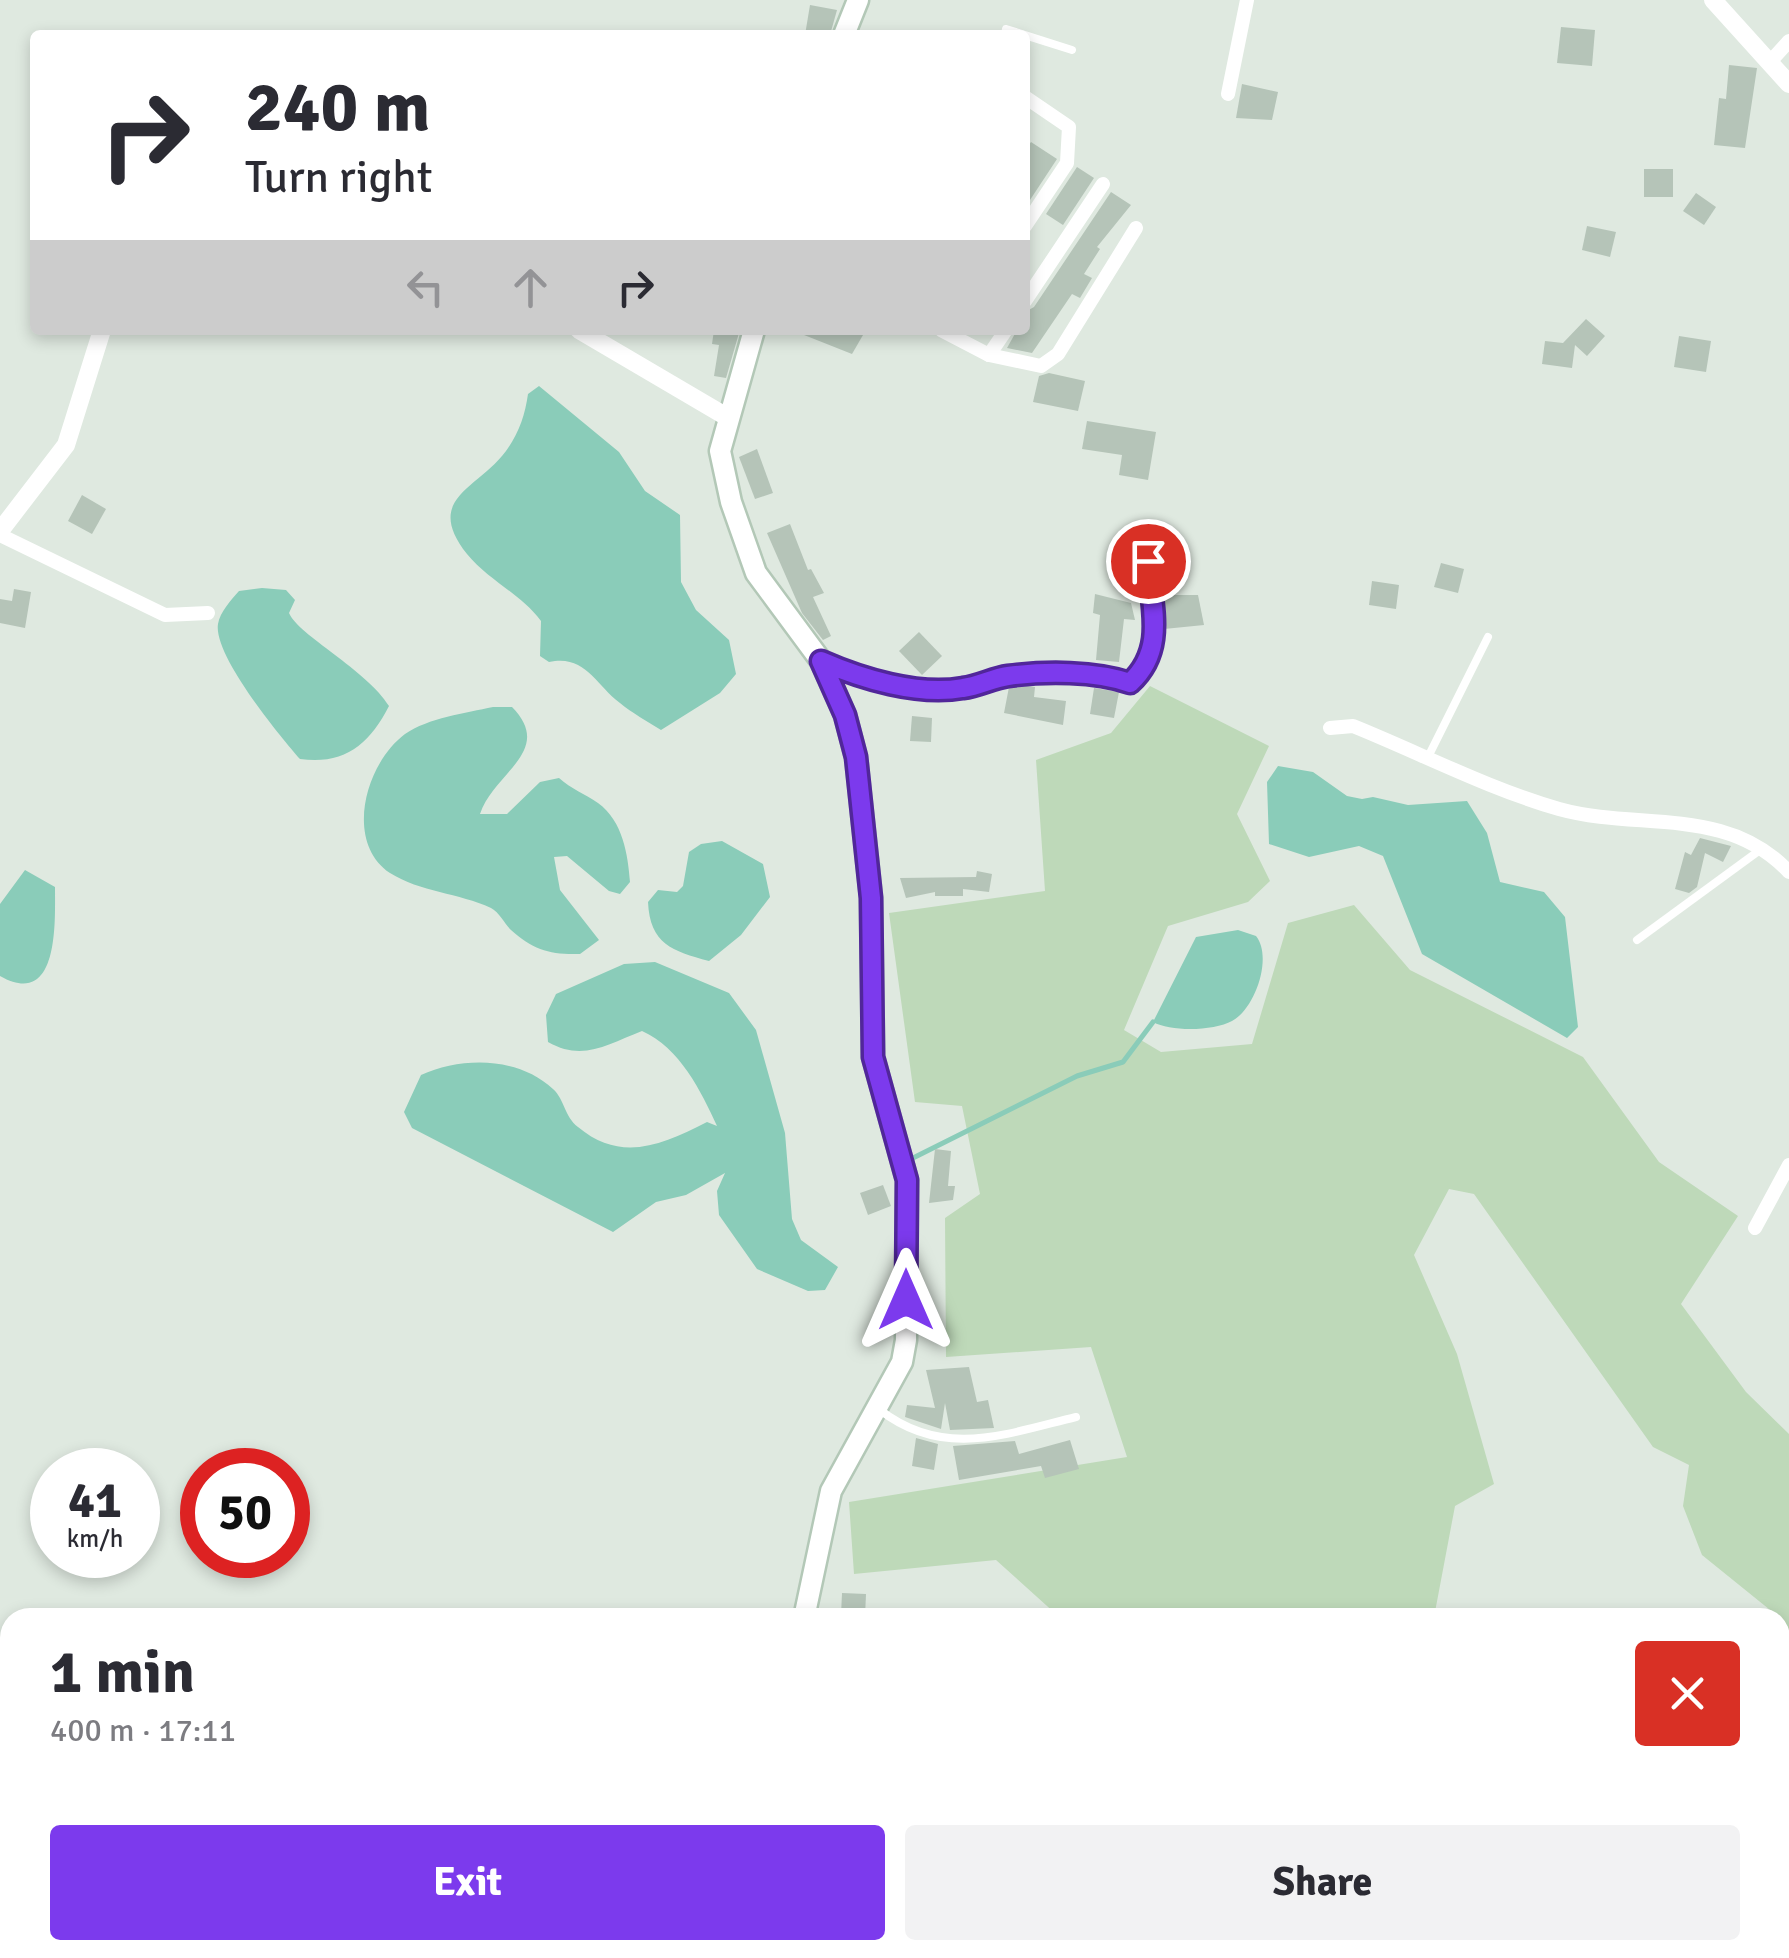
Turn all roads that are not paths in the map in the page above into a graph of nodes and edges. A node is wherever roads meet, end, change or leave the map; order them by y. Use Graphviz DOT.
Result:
graph roads {
  1 [pos="858,0"];
  2 [pos="1247,0"];
  3 [pos="1714,0"];
  4 [pos="846,30"];
  5 [pos="1030,34"];
  6 [pos="1789,41"];
  7 [pos="1072,50"];
  8 [pos="1770,62"];
  9 [pos="1789,84"];
  10 [pos="1228,94"];
  11 [pos="1030,100"];
  12 [pos="1103,184"];
  13 [pos="1030,218"];
  14 [pos="1136,228"];
  15 [pos="1030,294"];
  16 [pos="100,335"];
  17 [pos="588,335"];
  18 [pos="753,335"];
  19 [pos="955,335"];
  20 [pos="1003,335"];
  21 [pos="989,355"];
  22 [pos="728,417"];
  23 [pos="0,533"];
  24 [pos="1148,561"];
  25 [pos="208,612"];
  26 [pos="1488,636"];
  27 [pos="821,661"];
  28 [pos="1130,683"];
  29 [pos="1330,728"];
  30 [pos="1428,756"];
  31 [pos="1760,850"];
  32 [pos="1789,872"];
  33 [pos="1637,940"];
  34 [pos="1789,1164"];
  35 [pos="1756,1228"];
  36 [pos="876,1408"];
  37 [pos="1076,1416"];
  38 [pos="806,1608"];
  1 -- 4 [label="main road"];
  2 -- 10 [label="street"];
  3 -- 8 [label="street"];
  5 -- 7 [label="lane"];
  6 -- 8 [label="street"];
  8 -- 9 [label="street"];
  11 -- 13 [label="street"];
  12 -- 15 [label="street"];
  14 -- 21 [label="street"];
  16 -- 23 [label="street"];
  17 -- 22 [label="street"];
  18 -- 22 [label="main road"];
  19 -- 21 [label="street"];
  20 -- 21 [label="street"];
  22 -- 27 [label="main road"];
  23 -- 25 [label="street"];
  24 -- 28 [label="lane"];
  26 -- 30 [label="lane"];
  27 -- 28 [label="street"];
  27 -- 36 [label="main road"];
  29 -- 30 [label="street"];
  30 -- 31 [label="street"];
  31 -- 32 [label="street"];
  31 -- 33 [label="lane"];
  34 -- 35 [label="street"];
  36 -- 37 [label="lane"];
  36 -- 38 [label="main road"];
}
